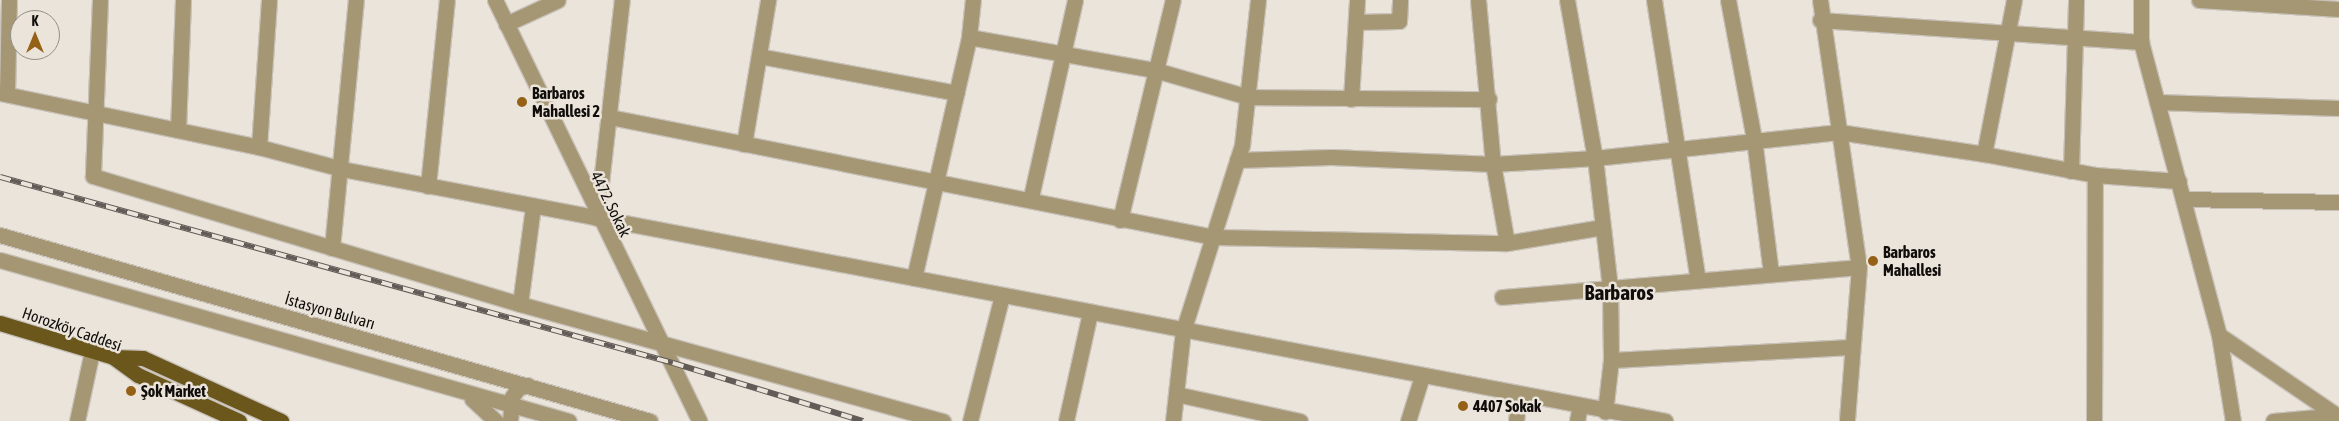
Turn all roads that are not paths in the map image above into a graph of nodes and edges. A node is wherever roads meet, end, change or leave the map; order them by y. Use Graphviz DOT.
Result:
graph roads {
  1 [pos="9,0"];
  2 [pos="100,0"];
  3 [pos="183,0"];
  4 [pos="269,0"];
  5 [pos="356,0"];
  6 [pos="447,0"];
  7 [pos="495,0"];
  8 [pos="558,0"];
  9 [pos="622,0"];
  10 [pos="768,0"];
  11 [pos="973,0"];
  12 [pos="1075,0"];
  13 [pos="1172,0"];
  14 [pos="1258,0"];
  15 [pos="1357,0"];
  16 [pos="1400,0"];
  17 [pos="1478,0"];
  18 [pos="1567,0"];
  19 [pos="1654,0"];
  20 [pos="1728,0"];
  21 [pos="1820,0"];
  22 [pos="2014,0"];
  23 [pos="2076,0"];
  24 [pos="2141,0"];
  25 [pos="2199,0"];
  26 [pos="2339,10"];
  27 [pos="1820,20"];
  28 [pos="1356,22"];
  29 [pos="506,24"];
  30 [pos="2007,32"];
  31 [pos="969,37"];
  32 [pos="2075,39"];
  33 [pos="2141,42"];
  34 [pos="1065,55"];
  35 [pos="759,56"];
  36 [pos="1156,70"];
  37 [pos="3,93"];
  38 [pos="957,93"];
  39 [pos="1248,97"];
  40 [pos="1351,99"];
  41 [pos="1489,99"];
  42 [pos="2157,102"];
  43 [pos="2339,108"];
  44 [pos="97,112"];
  45 [pos="610,116"];
  46 [pos="178,130"];
  47 [pos="1839,132"];
  48 [pos="1754,139"];
  49 [pos="744,144"];
  50 [pos="259,147"];
  51 [pos="1676,148"];
  52 [pos="1984,154"];
  53 [pos="1595,158"];
  54 [pos="1237,160"];
  55 [pos="1493,164"];
  56 [pos="342,169"];
  57 [pos="2071,171"];
  58 [pos="2095,175"];
  59 [pos="938,180"];
  60 [pos="2179,181"];
  61 [pos="428,186"];
  62 [pos="1031,197"];
  63 [pos="2184,198"];
  64 [pos="2339,202"];
  65 [pos="533,206"];
  66 [pos="597,218"];
  67 [pos="1120,220"];
  68 [pos="1603,228"];
  69 [pos="0,235"];
  70 [pos="1214,237"];
  71 [pos="1507,243"];
  72 [pos="332,248"];
  73 [pos="0,260"];
  74 [pos="1859,267"];
  75 [pos="1771,274"];
  76 [pos="914,278"];
  77 [pos="1698,280"];
  78 [pos="1610,287"];
  79 [pos="1002,295"];
  80 [pos="1502,297"];
  81 [pos="520,304"];
  82 [pos="1090,312"];
  83 [pos="0,323"];
  84 [pos="1183,331"];
  85 [pos="2219,335"];
  86 [pos="663,344"];
  87 [pos="1852,347"];
  88 [pos="92,351"];
  89 [pos="113,358"];
  90 [pos="1611,360"];
  91 [pos="1422,376"];
  92 [pos="528,385"];
  93 [pos="466,393"];
  94 [pos="1176,394"];
  95 [pos="1519,395"];
  96 [pos="1580,405"];
  97 [pos="1605,412"];
  98 [pos="510,414"];
  99 [pos="2339,416"];
  100 [pos="1626,417"];
  101 [pos="544,418"];
  102 [pos="77,421"];
  103 [pos="240,421"];
  104 [pos="281,421"];
  105 [pos="496,421"];
  106 [pos="569,421"];
  107 [pos="650,421"];
  108 [pos="699,421"];
  109 [pos="943,421"];
  110 [pos="970,421"];
  111 [pos="1066,421"];
  112 [pos="1174,421"];
  113 [pos="1300,421"];
  114 [pos="1408,421"];
  115 [pos="1516,421"];
  116 [pos="1577,421"];
  117 [pos="1665,421"];
  118 [pos="1847,421"];
  119 [pos="2094,421"];
  120 [pos="2233,421"];
  121 [pos="2273,421"];
  1 -- 37 [label="street"];
  2 -- 44 [label="street"];
  3 -- 46 [label="street"];
  4 -- 50 [label="street"];
  5 -- 56 [label="street"];
  6 -- 61 [label="street"];
  7 -- 29 [label="street, 4472. Sokak"];
  8 -- 29 [label="street"];
  9 -- 45 [label="street"];
  10 -- 35 [label="street"];
  11 -- 31 [label="street"];
  12 -- 34 [label="street"];
  13 -- 36 [label="street"];
  14 -- 39 [label="street"];
  15 -- 28 [label="street"];
  16 -- 28 [label="street"];
  17 -- 41 [label="street"];
  18 -- 53 [label="street"];
  19 -- 51 [label="street"];
  20 -- 48 [label="street"];
  21 -- 27 [label="street"];
  22 -- 30 [label="street"];
  23 -- 32 [label="street"];
  24 -- 33 [label="street"];
  25 -- 26 [label="street"];
  27 -- 30 [label="street"];
  27 -- 47 [label="street"];
  28 -- 40 [label="street"];
  29 -- 66 [label="street, 4472. Sokak"];
  30 -- 32 [label="street"];
  30 -- 52 [label="street"];
  31 -- 34 [label="street"];
  31 -- 38 [label="street"];
  32 -- 33 [label="street"];
  32 -- 57 [label="street"];
  33 -- 42 [label="street"];
  34 -- 36 [label="street"];
  34 -- 62 [label="street"];
  35 -- 38 [label="street"];
  35 -- 49 [label="street"];
  36 -- 39 [label="street"];
  36 -- 67 [label="street"];
  37 -- 44 [label="street"];
  38 -- 59 [label="street"];
  39 -- 40 [label="street"];
  39 -- 54 [label="street"];
  40 -- 41 [label="street"];
  41 -- 55 [label="street"];
  42 -- 43 [label="street"];
  42 -- 60 [label="street"];
  44 -- 46 [label="street"];
  44 -- 72 [label="street"];
  45 -- 49 [label="street"];
  45 -- 66 [label="street"];
  46 -- 50 [label="street"];
  47 -- 48 [label="street"];
  47 -- 52 [label="street"];
  47 -- 74 [label="street"];
  48 -- 51 [label="street"];
  48 -- 75 [label="street"];
  49 -- 59 [label="street"];
  50 -- 56 [label="street"];
  51 -- 53 [label="street"];
  51 -- 77 [label="street"];
  52 -- 57 [label="street"];
  53 -- 55 [label="street"];
  53 -- 68 [label="street"];
  54 -- 55 [label="street"];
  54 -- 70 [label="street"];
  55 -- 71 [label="street"];
  56 -- 61 [label="street"];
  56 -- 72 [label="street"];
  57 -- 58 [label="street"];
  58 -- 60 [label="street"];
  58 -- 119 [label="street"];
  59 -- 62 [label="street"];
  59 -- 76 [label="street"];
  60 -- 63 [label="street"];
  61 -- 65 [label="street"];
  62 -- 67 [label="street"];
  63 -- 64 [label="street"];
  63 -- 85 [label="street"];
  65 -- 66 [label="street"];
  65 -- 81 [label="street"];
  66 -- 76 [label="street"];
  66 -- 86 [label="street, 4472. Sokak"];
  67 -- 70 [label="street"];
  68 -- 71 [label="street"];
  68 -- 78 [label="street"];
  69 -- 92 [label="street, İstasyon Bulvarı"];
  70 -- 71 [label="street"];
  70 -- 84 [label="street"];
  72 -- 81 [label="street"];
  73 -- 93 [label="street"];
  74 -- 75 [label="street"];
  74 -- 87 [label="street"];
  75 -- 77 [label="street"];
  76 -- 79 [label="street"];
  77 -- 78 [label="street"];
  78 -- 80 [label="street"];
  78 -- 90 [label="street"];
  79 -- 82 [label="street"];
  79 -- 110 [label="street"];
  81 -- 86 [label="street"];
  82 -- 84 [label="street"];
  82 -- 111 [label="street"];
  83 -- 88 [label="main road, Horozköy Caddesi"];
  84 -- 91 [label="street"];
  84 -- 94 [label="street"];
  85 -- 99 [label="street"];
  85 -- 120 [label="street"];
  86 -- 108 [label="street, 4472. Sokak"];
  86 -- 109 [label="street"];
  87 -- 90 [label="street"];
  87 -- 118 [label="street"];
  88 -- 89 [label="main road, Horozköy Caddesi"];
  88 -- 102 [label="street"];
  89 -- 103 [label="main road, Horozköy Caddesi"];
  89 -- 104 [label="main road"];
  90 -- 97 [label="street"];
  91 -- 95 [label="street"];
  91 -- 114 [label="street"];
  92 -- 98 [label="street"];
  92 -- 101 [label="street"];
  92 -- 107 [label="street, İstasyon Bulvarı"];
  93 -- 98 [label="street"];
  93 -- 105 [label="street"];
  94 -- 112 [label="street"];
  94 -- 113 [label="street"];
  95 -- 96 [label="street"];
  95 -- 115 [label="street"];
  96 -- 97 [label="street"];
  96 -- 116 [label="street"];
  97 -- 100 [label="street"];
  98 -- 101 [label="street"];
  99 -- 121 [label="street"];
  100 -- 117 [label="street"];
  101 -- 106 [label="street"];
}
